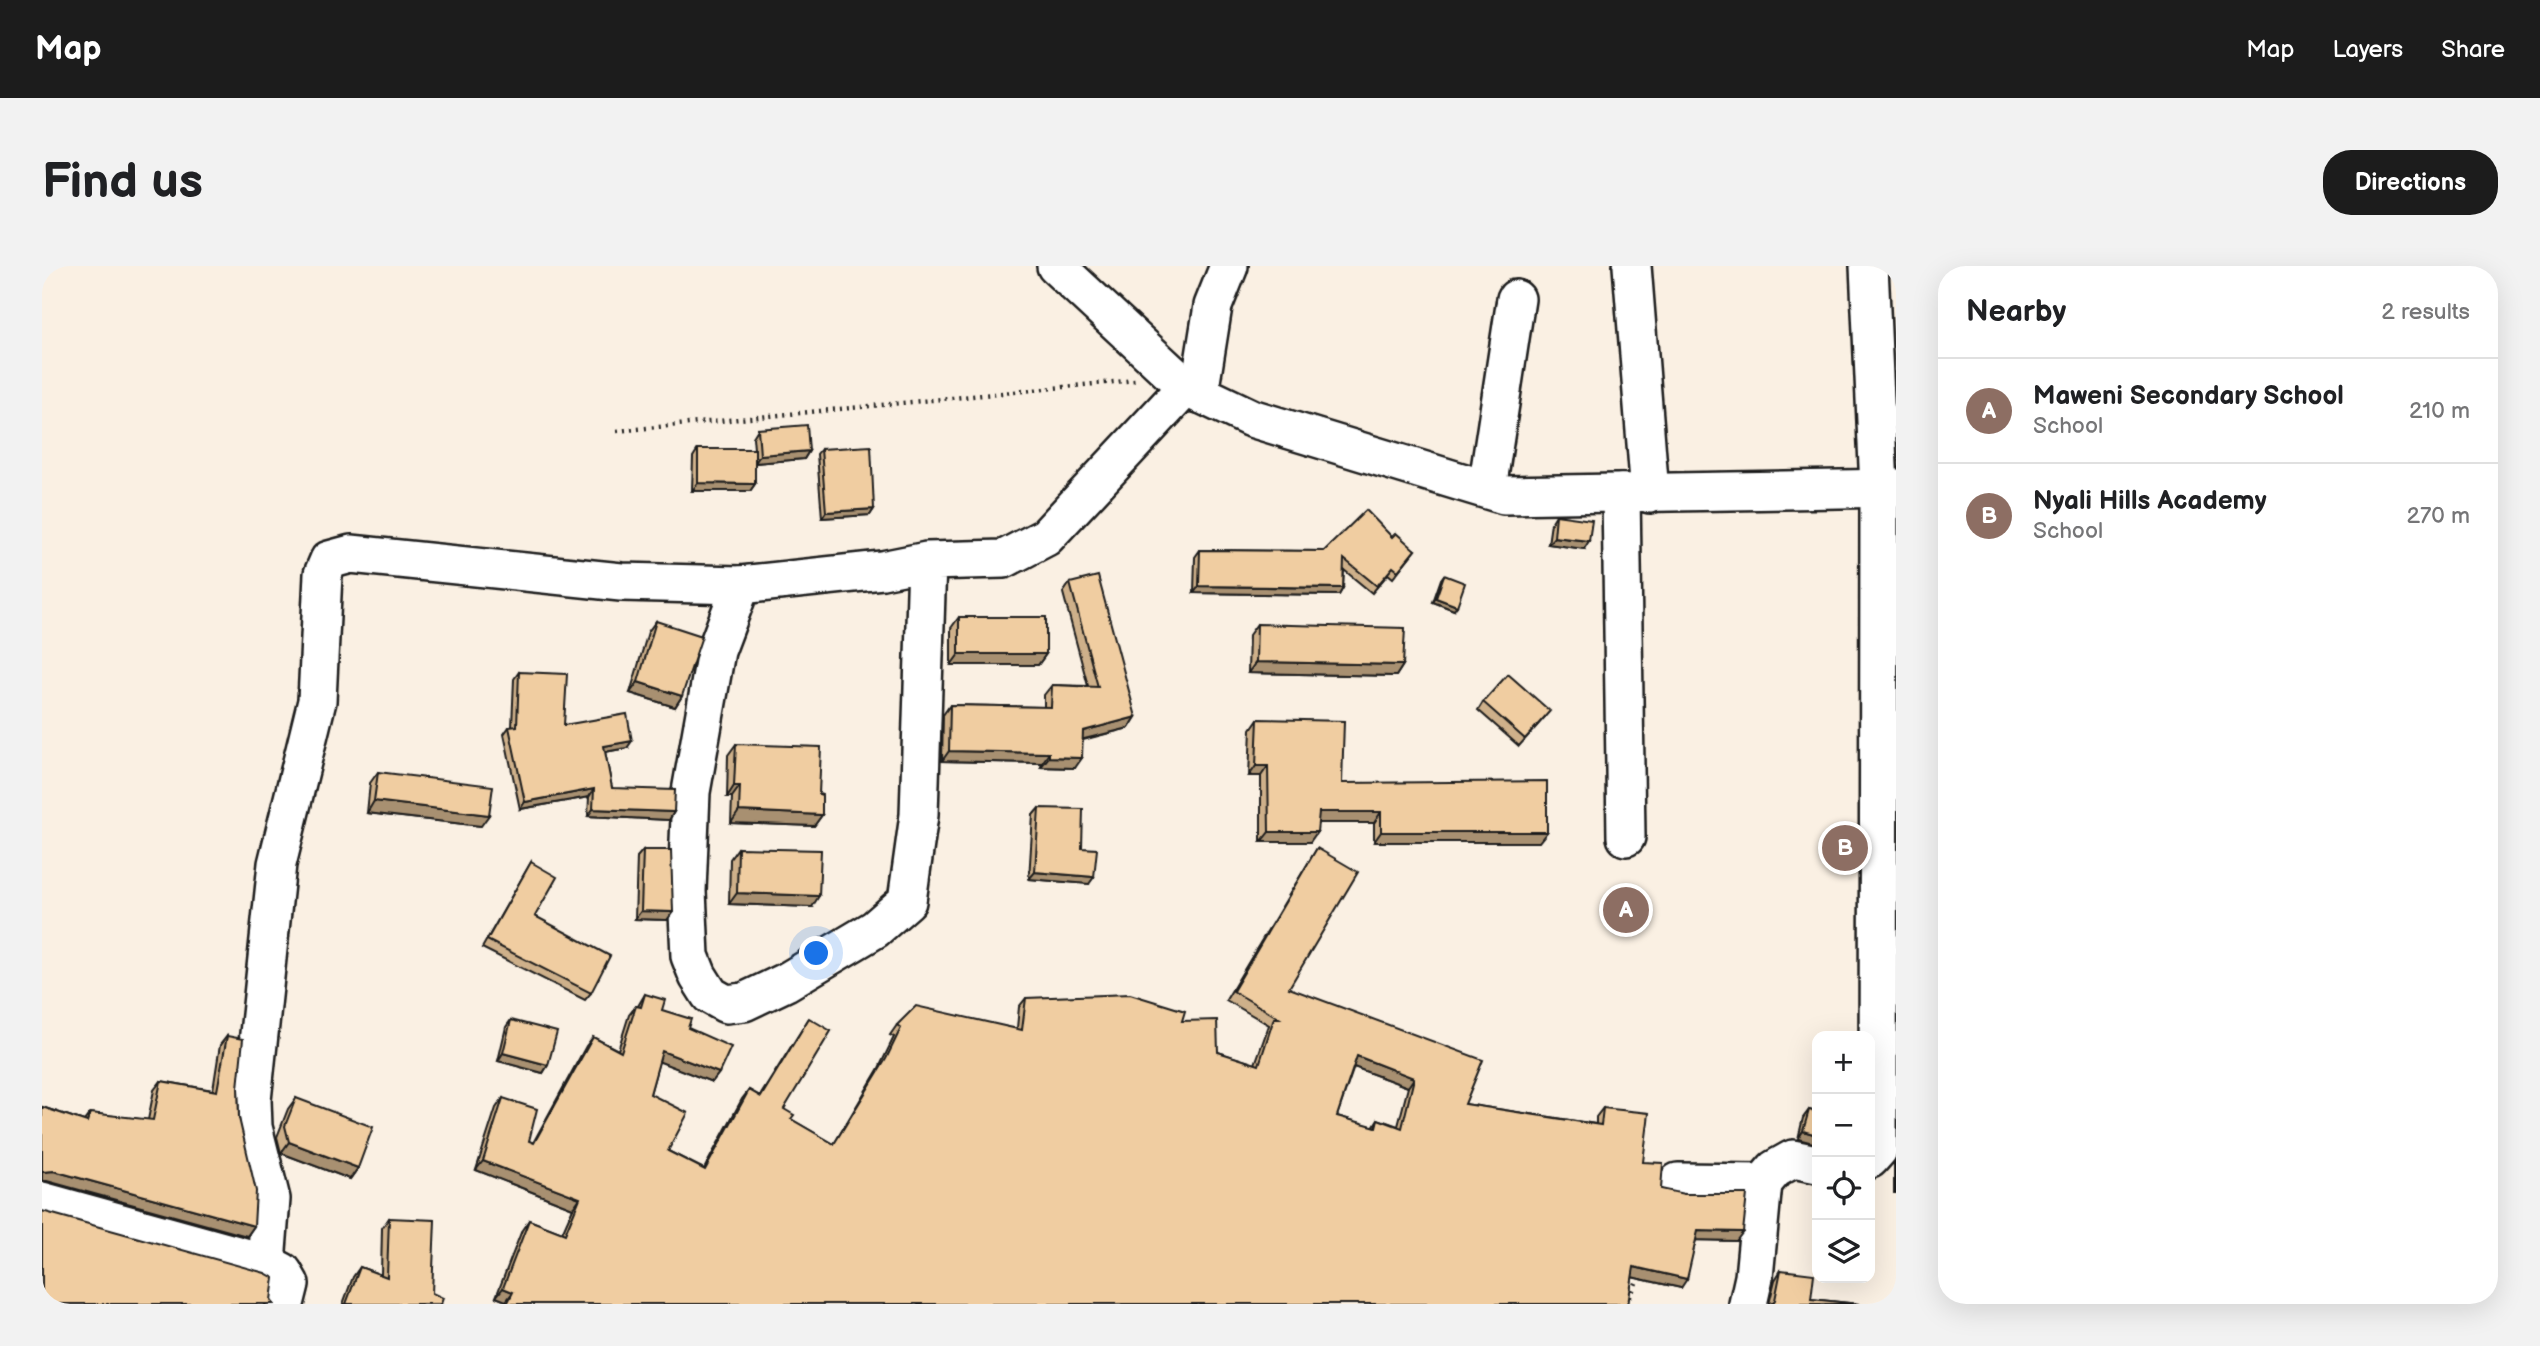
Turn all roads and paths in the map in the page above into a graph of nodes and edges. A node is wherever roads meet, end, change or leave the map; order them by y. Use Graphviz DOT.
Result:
graph roads {
  1 [pos="1056,266"];
  2 [pos="1229,266"];
  3 [pos="1632,266"];
  4 [pos="1869,266"];
  5 [pos="1516,299"];
  6 [pos="1186,386"];
  7 [pos="617,431"];
  8 [pos="1887,488"];
  9 [pos="1487,489"];
  10 [pos="1636,494"];
  11 [pos="927,561"];
  12 [pos="741,585"];
  13 [pos="1626,837"];
  14 [pos="1872,1157"];
  15 [pos="1812,1163"];
  16 [pos="1678,1182"];
  17 [pos="1763,1183"];
  18 [pos="42,1201"];
  19 [pos="267,1263"];
  20 [pos="1643,1266"];
  21 [pos="285,1304"];
  22 [pos="1627,1304"];
  23 [pos="1748,1304"];
  1 -- 6 [label="street"];
  2 -- 6 [label="street"];
  3 -- 10 [label="street"];
  4 -- 8 [label="street"];
  5 -- 9 [label="street"];
  6 -- 7 [label="path"];
  6 -- 9 [label="street"];
  6 -- 11 [label="street"];
  8 -- 10 [label="street"];
  8 -- 14 [label="street"];
  9 -- 10 [label="street"];
  10 -- 13 [label="street"];
  11 -- 12 [label="street"];
  11 -- 12 [label="street"];
  12 -- 19 [label="street"];
  15 -- 17 [label="street"];
  16 -- 17 [label="street"];
  17 -- 23 [label="street"];
  18 -- 19 [label="street"];
  19 -- 21 [label="street"];
  20 -- 22 [label="path"];
}
